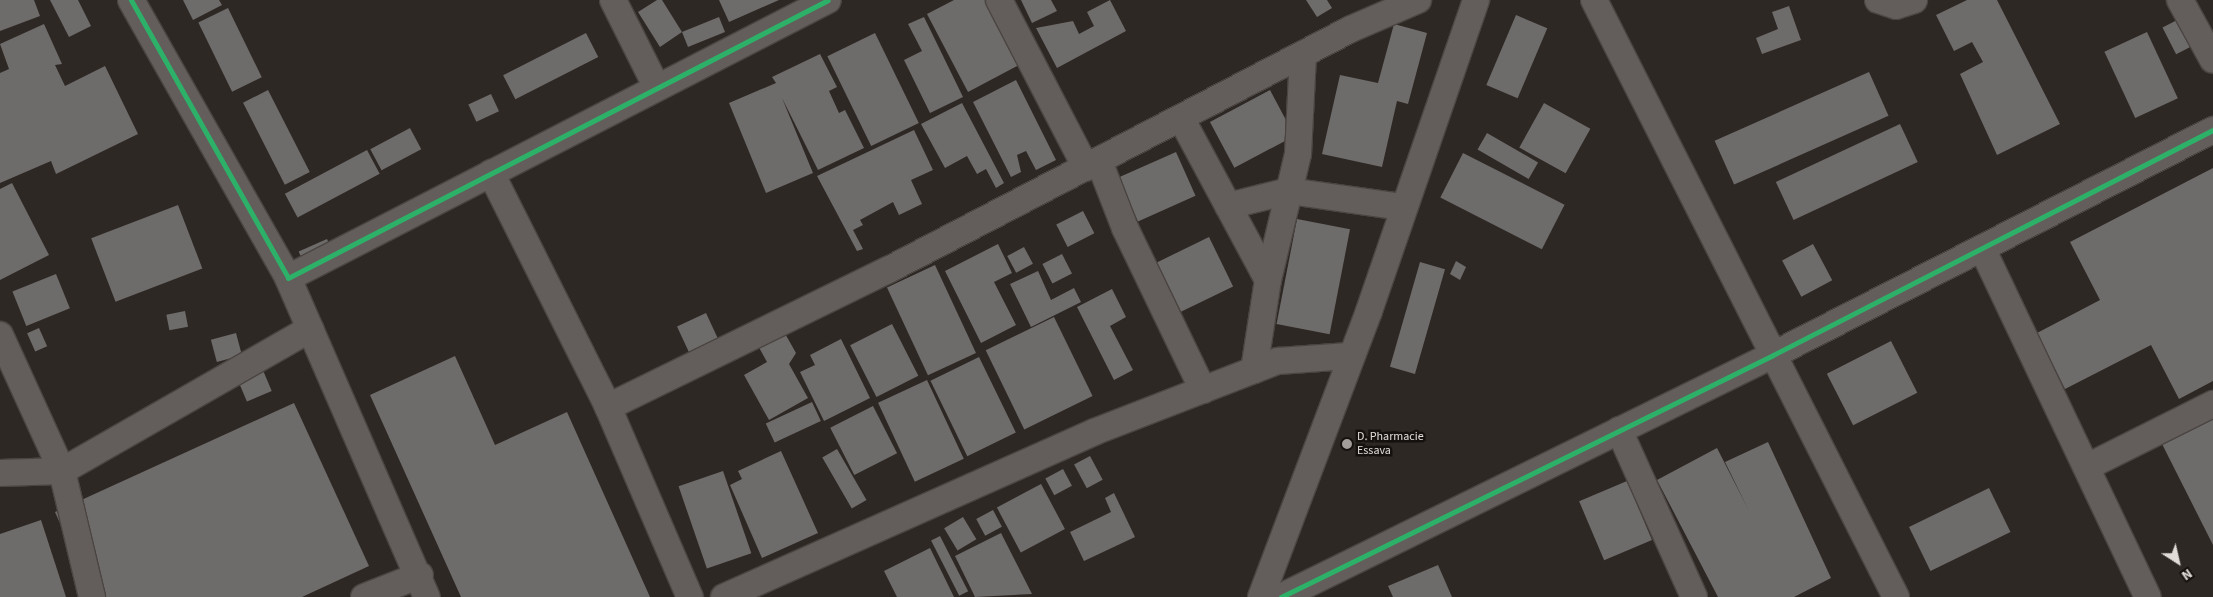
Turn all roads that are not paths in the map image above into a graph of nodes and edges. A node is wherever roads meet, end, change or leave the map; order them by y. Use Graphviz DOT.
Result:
graph roads {
  1 [pos="131,0"];
  2 [pos="1000,0"];
  3 [pos="1418,0"];
  4 [pos="1476,0"];
  5 [pos="1594,0"];
  6 [pos="1878,0"];
  7 [pos="1914,0"];
  8 [pos="2180,0"];
  9 [pos="615,1"];
  10 [pos="817,2"];
  11 [pos="1303,54"];
  12 [pos="2213,60"];
  13 [pos="656,88"];
  14 [pos="1181,118"];
  15 [pos="2213,130"];
  16 [pos="1093,164"];
  17 [pos="491,173"];
  18 [pos="1289,191"];
  19 [pos="1228,206"];
  20 [pos="1403,207"];
  21 [pos="1982,248"];
  22 [pos="288,278"];
  23 [pos="1268,280"];
  24 [pos="310,329"];
  25 [pos="0,335"];
  26 [pos="1773,355"];
  27 [pos="1349,356"];
  28 [pos="1254,370"];
  29 [pos="1202,390"];
  30 [pos="2213,404"];
  31 [pos="608,406"];
  32 [pos="1619,430"];
  33 [pos="2087,467"];
  34 [pos="62,471"];
  35 [pos="0,473"];
  36 [pos="424,586"];
  37 [pos="92,597"];
  38 [pos="364,597"];
  39 [pos="690,597"];
  40 [pos="724,597"];
  41 [pos="1262,597"];
  42 [pos="1281,597"];
  43 [pos="1694,597"];
  44 [pos="1896,597"];
  45 [pos="2148,597"];
  1 -- 22 [label="street"];
  2 -- 16 [label="street"];
  3 -- 11 [label="street"];
  4 -- 20 [label="street"];
  5 -- 26 [label="street"];
  6 -- 7 [label="street"];
  8 -- 12 [label="street"];
  9 -- 13 [label="street"];
  10 -- 13 [label="street"];
  11 -- 14 [label="street"];
  11 -- 18 [label="street"];
  13 -- 17 [label="street"];
  14 -- 16 [label="street"];
  14 -- 19 [label="street"];
  15 -- 21 [label="street"];
  16 -- 29 [label="street"];
  16 -- 31 [label="street"];
  17 -- 22 [label="street"];
  17 -- 31 [label="street"];
  18 -- 19 [label="street"];
  18 -- 20 [label="street"];
  18 -- 23 [label="street"];
  19 -- 23 [label="street"];
  20 -- 27 [label="street"];
  21 -- 26 [label="street"];
  21 -- 33 [label="street"];
  22 -- 24 [label="street"];
  23 -- 28 [label="street"];
  24 -- 34 [label="street"];
  24 -- 36 [label="street"];
  25 -- 34 [label="street"];
  26 -- 32 [label="street"];
  26 -- 44 [label="street"];
  27 -- 28 [label="street"];
  27 -- 41 [label="street"];
  28 -- 29 [label="street"];
  29 -- 40 [label="street"];
  30 -- 33 [label="street"];
  31 -- 39 [label="street"];
  32 -- 42 [label="street"];
  32 -- 43 [label="street"];
  33 -- 45 [label="street"];
  34 -- 35 [label="street"];
  34 -- 37 [label="street"];
  36 -- 38 [label="street"];
}
